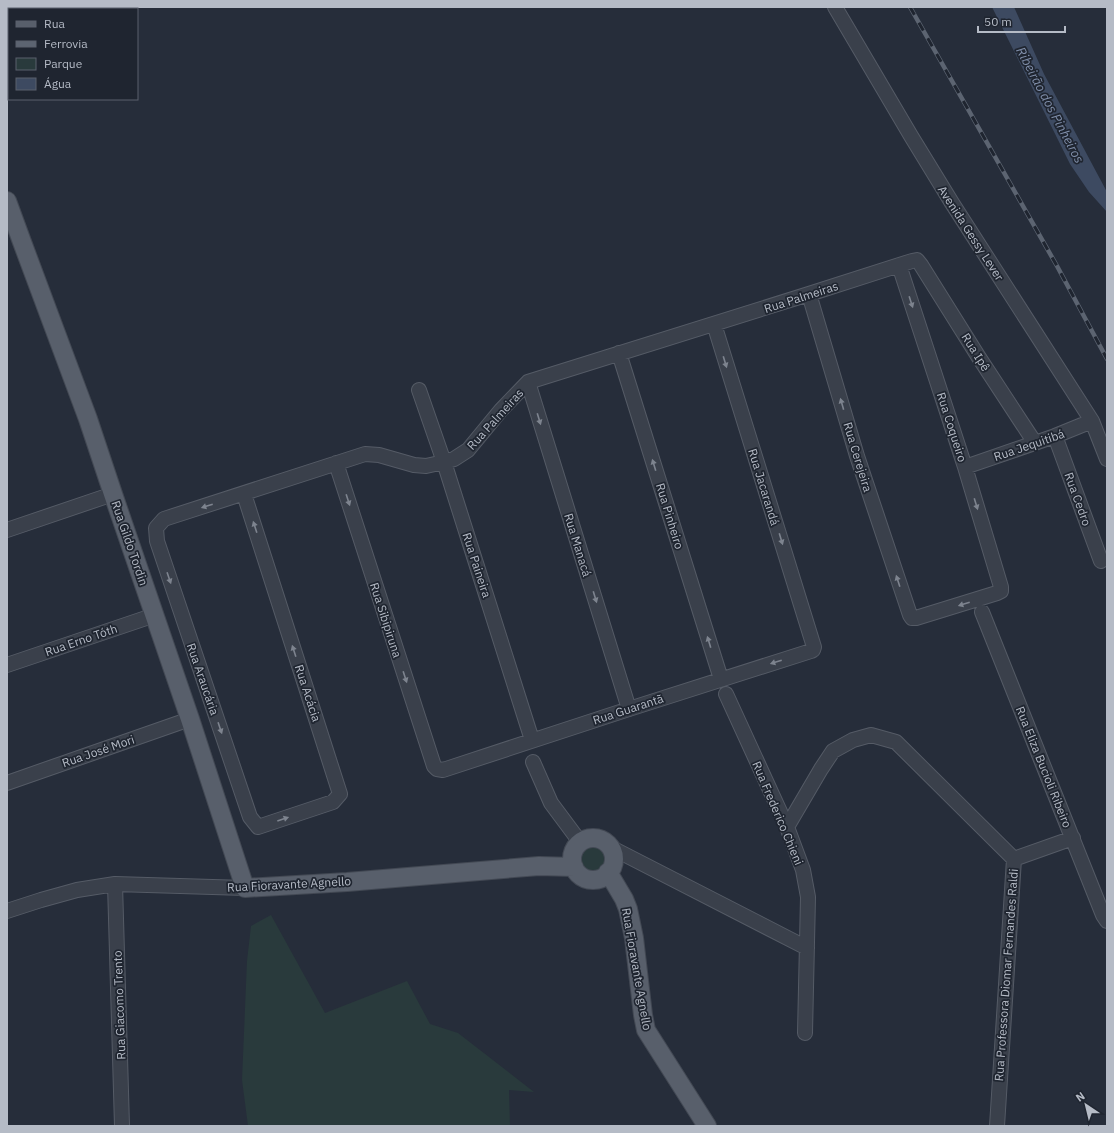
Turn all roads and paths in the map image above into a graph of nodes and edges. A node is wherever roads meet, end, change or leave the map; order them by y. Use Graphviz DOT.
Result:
graph roads {
  1 [pos="835,7"];
  2 [pos="7,201"];
  3 [pos="917,260"];
  4 [pos="899,265"];
  5 [pos="809,294"];
  6 [pos="714,324"];
  7 [pos="619,353"];
  8 [pos="528,382"];
  9 [pos="419,390"];
  10 [pos="1092,421"];
  11 [pos="1055,436"];
  12 [pos="1035,443"];
  13 [pos="1107,459"];
  14 [pos="444,462"];
  15 [pos="336,463"];
  16 [pos="965,467"];
  17 [pos="112,494"];
  18 [pos="244,494"];
  19 [pos="7,530"];
  20 [pos="157,541"];
  21 [pos="1101,561"];
  22 [pos="1001,591"];
  23 [pos="982,612"];
  24 [pos="155,615"];
  25 [pos="813,650"];
  26 [pos="7,665"];
  27 [pos="721,679"];
  28 [pos="726,694"];
  29 [pos="629,708"];
  30 [pos="190,719"];
  31 [pos="532,740"];
  32 [pos="534,762"];
  33 [pos="443,770"];
  34 [pos="7,783"];
  35 [pos="250,817"];
  36 [pos="787,827"];
  37 [pos="1073,838"];
  38 [pos="580,842"];
  39 [pos="610,847"];
  40 [pos="1014,859"];
  41 [pos="574,867"];
  42 [pos="608,872"];
  43 [pos="115,884"];
  44 [pos="245,888"];
  45 [pos="7,911"];
  46 [pos="1107,921"];
  47 [pos="806,948"];
  48 [pos="805,1033"];
  49 [pos="122,1126"];
  50 [pos="707,1126"];
  51 [pos="997,1126"];
  1 -- 10 [label="street, Avenida Gessy Lever"];
  2 -- 17 [label="main road, Rua Gildo Tordin"];
  3 -- 4 [label="street, Rua Palmeiras"];
  3 -- 12 [label="street, Rua Ipê"];
  4 -- 5 [label="street, Rua Palmeiras"];
  4 -- 16 [label="street, Rua Coqueiro, one-way"];
  5 -- 6 [label="street, Rua Palmeiras"];
  22 -- 5 [label="street, Rua Cerejeira, one-way"];
  6 -- 7 [label="street, Rua Palmeiras"];
  6 -- 25 [label="street, Rua Jacarandá, one-way"];
  7 -- 8 [label="street, Rua Palmeiras"];
  27 -- 7 [label="street, Rua Pinheiro, one-way"];
  8 -- 14 [label="street, Rua Palmeiras"];
  8 -- 29 [label="street, Rua Manacá, one-way"];
  9 -- 14 [label="street, Rua Paineira"];
  10 -- 11 [label="street, Rua Jequitibá"];
  10 -- 13 [label="street, Avenida Gessy Lever"];
  11 -- 12 [label="street, Rua Jequitibá"];
  11 -- 21 [label="street, Rua Cedro"];
  12 -- 16 [label="street, Rua Jequitibá"];
  14 -- 15 [label="street, Rua Palmeiras"];
  14 -- 31 [label="street, Rua Paineira"];
  15 -- 18 [label="street, Rua Palmeiras"];
  15 -- 33 [label="street, Rua Sibipiruna, one-way"];
  16 -- 22 [label="street, Rua Coqueiro, one-way"];
  17 -- 19 [label="street"];
  17 -- 24 [label="main road, Rua Gildo Tordin"];
  18 -- 20 [label="street, Rua Palmeiras, one-way"];
  35 -- 18 [label="street, Rua Acácia, one-way"];
  20 -- 35 [label="street, Rua Araucária, one-way"];
  23 -- 37 [label="street, Rua Eliza Bucioli Ribeiro"];
  24 -- 26 [label="street, Rua Erno Tóth"];
  24 -- 30 [label="main road, Rua Gildo Tordin"];
  25 -- 27 [label="street, Rua Guarantã, one-way"];
  27 -- 29 [label="street, Rua Guarantã"];
  28 -- 36 [label="street, Rua Frederico Chieni"];
  29 -- 31 [label="street, Rua Guarantã"];
  30 -- 34 [label="street, Rua José Mori"];
  30 -- 44 [label="main road, Rua Gildo Tordin"];
  31 -- 33 [label="street, Rua Guarantã"];
  32 -- 38 [label="street"];
  36 -- 40 [label="street, Rua Professora Diomar Fernandes Raldi"];
  36 -- 47 [label="street, Rua Frederico Chieni"];
  37 -- 40 [label="street"];
  37 -- 46 [label="street, Rua Eliza Bucioli Ribeiro"];
  38 -- 39 [label="main road"];
  38 -- 41 [label="main road"];
  39 -- 42 [label="main road"];
  39 -- 47 [label="street"];
  40 -- 51 [label="street, Rua Professora Diomar Fernandes Raldi"];
  41 -- 42 [label="main road"];
  41 -- 44 [label="main road, Rua Fioravante Agnello"];
  42 -- 50 [label="main road, Rua Fioravante Agnello"];
  43 -- 44 [label="street, Rua Fioravante Agnello"];
  43 -- 45 [label="street, Rua Fioravante Agnello"];
  43 -- 49 [label="street, Rua Giacomo Trento"];
  47 -- 48 [label="street, Rua Frederico Chieni"];
}
